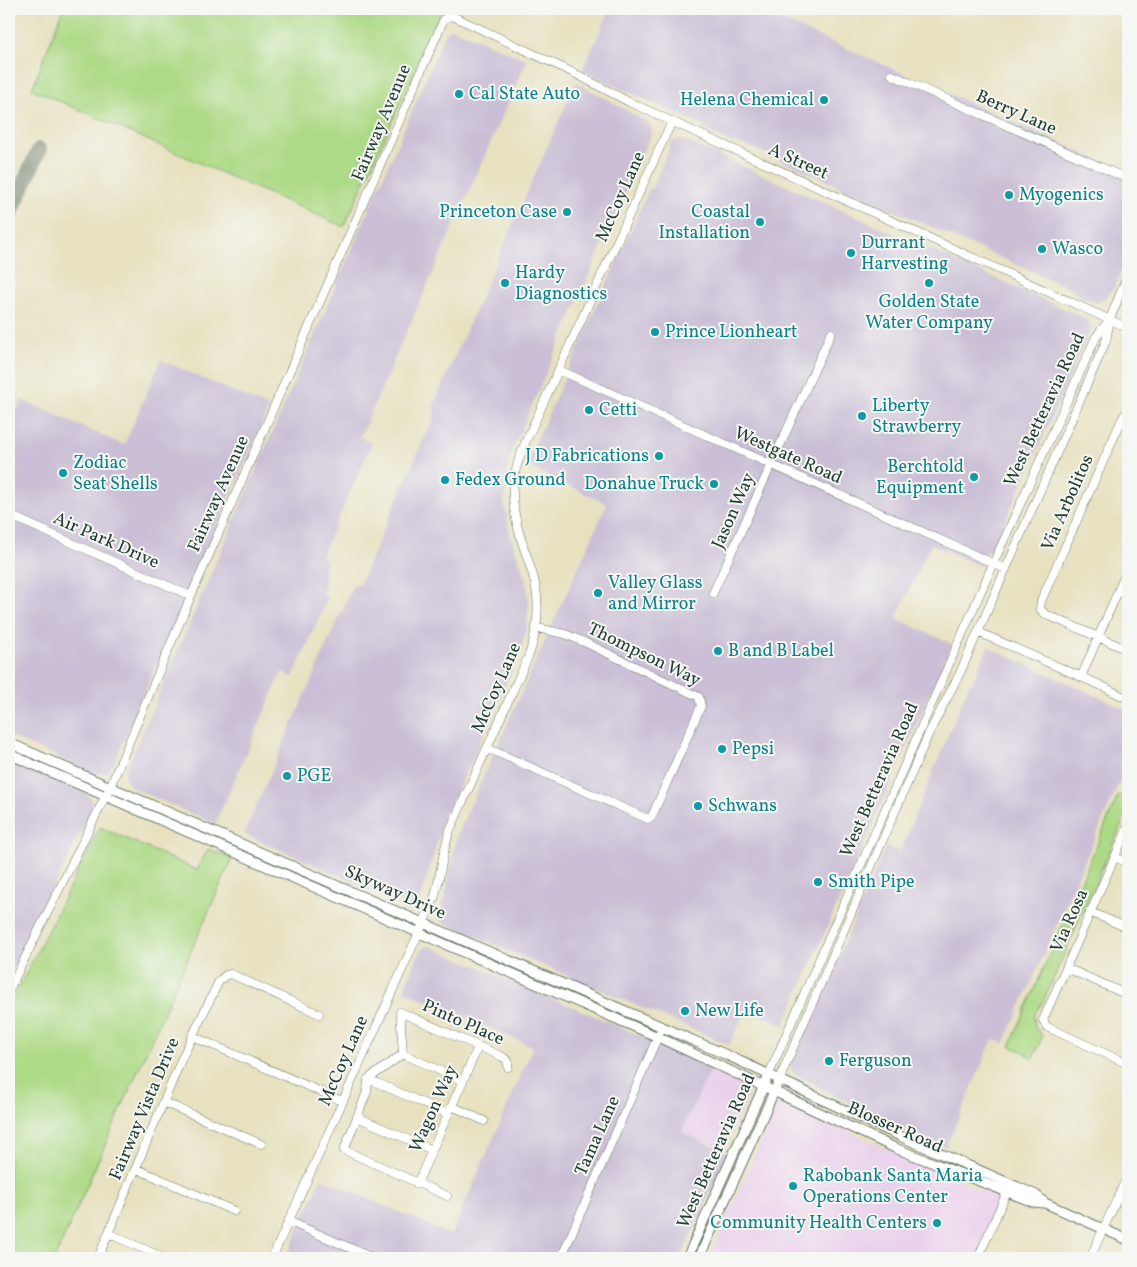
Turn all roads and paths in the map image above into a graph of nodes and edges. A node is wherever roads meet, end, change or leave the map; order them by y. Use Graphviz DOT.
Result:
graph roads {
  1 [pos="458,18"];
  2 [pos="892,75"];
  3 [pos="672,122"];
  4 [pos="1128,179"];
  5 [pos="1128,274"];
  6 [pos="1110,319"];
  7 [pos="1128,328"];
  8 [pos="831,333"];
  9 [pos="559,370"];
  10 [pos="1128,410"];
  11 [pos="771,465"];
  12 [pos="9,515"];
  13 [pos="993,564"];
  14 [pos="1128,568"];
  15 [pos="1006,570"];
  16 [pos="713,593"];
  17 [pos="192,596"];
  18 [pos="537,628"];
  19 [pos="978,632"];
  20 [pos="1099,637"];
  21 [pos="1128,650"];
  22 [pos="1081,677"];
  23 [pos="1128,699"];
  24 [pos="9,743"];
  25 [pos="487,748"];
  26 [pos="9,754"];
  27 [pos="110,787"];
  28 [pos="106,796"];
  29 [pos="1128,827"];
  30 [pos="1115,857"];
  31 [pos="1128,863"];
  32 [pos="1090,912"];
  33 [pos="424,924"];
  34 [pos="1128,928"];
  35 [pos="419,933"];
  36 [pos="1066,968"];
  37 [pos="9,990"];
  38 [pos="1128,995"];
  39 [pos="319,1014"];
  40 [pos="662,1027"];
  41 [pos="192,1036"];
  42 [pos="658,1037"];
  43 [pos="478,1046"];
  44 [pos="403,1054"];
  45 [pos="1128,1064"];
  46 [pos="508,1067"];
  47 [pos="769,1074"];
  48 [pos="780,1078"];
  49 [pos="368,1080"];
  50 [pos="463,1081"];
  51 [pos="764,1086"];
  52 [pos="774,1090"];
  53 [pos="342,1101"];
  54 [pos="163,1102"];
  55 [pos="452,1106"];
  56 [pos="448,1114"];
  57 [pos="357,1117"];
  58 [pos="484,1121"];
  59 [pos="261,1144"];
  60 [pos="432,1150"];
  61 [pos="137,1169"];
  62 [pos="1128,1175"];
  63 [pos="417,1184"];
  64 [pos="1007,1192"];
  65 [pos="447,1196"];
  66 [pos="1045,1203"];
  67 [pos="234,1211"];
  68 [pos="288,1221"];
  69 [pos="1103,1230"];
  70 [pos="110,1234"];
  71 [pos="1128,1240"];
  72 [pos="98,1258"];
  73 [pos="164,1258"];
  74 [pos="272,1258"];
  75 [pos="373,1258"];
  76 [pos="561,1258"];
  77 [pos="687,1258"];
  78 [pos="698,1258"];
  79 [pos="978,1258"];
  80 [pos="1090,1258"];
  1 -- 3 [label="street, A Street"];
  1 -- 17 [label="street, Fairway Avenue"];
  2 -- 4 [label="street, Berry Lane"];
  3 -- 6 [label="street, A Street"];
  3 -- 9 [label="street, McCoy Lane"];
  5 -- 6 [label="street, West Betteravia Road"];
  6 -- 7 [label="street, A Street"];
  6 -- 13 [label="street, West Betteravia Road"];
  6 -- 15 [label="street, West Betteravia Road"];
  8 -- 11 [label="street, Jason Way"];
  9 -- 11 [label="street, Westgate Road"];
  9 -- 18 [label="street, McCoy Lane"];
  10 -- 20 [label="street, Via Arbolitos"];
  11 -- 13 [label="street, Westgate Road"];
  11 -- 16 [label="street, Jason Way"];
  12 -- 17 [label="street, Air Park Drive"];
  13 -- 15 [label="street, Westgate Road"];
  13 -- 47 [label="street, West Betteravia Road"];
  14 -- 20 [label="street"];
  15 -- 19 [label="street, West Betteravia Road"];
  17 -- 27 [label="street, Fairway Avenue"];
  18 -- 25 [label="street, McCoy Lane"];
  18 -- 25 [label="street, Thompson Way"];
  19 -- 22 [label="street"];
  19 -- 48 [label="street, West Betteravia Road"];
  20 -- 21 [label="street"];
  20 -- 22 [label="street"];
  22 -- 23 [label="street"];
  24 -- 27 [label="main road, Skyway Drive"];
  25 -- 33 [label="street, McCoy Lane"];
  26 -- 28 [label="main road, Skyway Drive"];
  27 -- 28 [label="street, Fairway Avenue"];
  27 -- 33 [label="main road, Skyway Drive"];
  28 -- 35 [label="main road, Skyway Drive"];
  28 -- 37 [label="street, Fairway Avenue"];
  29 -- 30 [label="street, Via Rosa"];
  30 -- 31 [label="street"];
  30 -- 32 [label="street, Via Rosa"];
  32 -- 34 [label="street"];
  32 -- 36 [label="street, Via Rosa"];
  33 -- 35 [label="street, McCoy Lane"];
  33 -- 40 [label="main road, Skyway Drive"];
  35 -- 42 [label="main road, Skyway Drive"];
  35 -- 53 [label="street, McCoy Lane"];
  36 -- 38 [label="street"];
  36 -- 45 [label="street, Via Rosa"];
  39 -- 41 [label="street, Fairway Vista Drive"];
  40 -- 42 [label="street, Tama Lane"];
  40 -- 47 [label="main road, Skyway Drive"];
  41 -- 53 [label="street"];
  41 -- 54 [label="street, Fairway Vista Drive"];
  42 -- 51 [label="main road, Skyway Drive"];
  42 -- 76 [label="street, Tama Lane"];
  43 -- 44 [label="street, Pinto Place"];
  43 -- 46 [label="street, Pinto Place"];
  43 -- 50 [label="street, Wagon Way"];
  44 -- 49 [label="street"];
  44 -- 50 [label="street"];
  47 -- 48 [label="main road, Blosser Road"];
  47 -- 51 [label="main road, West Betteravia Road"];
  48 -- 52 [label="main road, West Betteravia Road"];
  48 -- 66 [label="main road, Blosser Road"];
  49 -- 56 [label="street"];
  49 -- 57 [label="street"];
  50 -- 55 [label="street, Wagon Way"];
  51 -- 52 [label="main road, Blosser Road"];
  51 -- 77 [label="main road, West Betteravia Road"];
  52 -- 64 [label="main road, Blosser Road"];
  52 -- 78 [label="main road, West Betteravia Road"];
  53 -- 68 [label="street, McCoy Lane"];
  54 -- 59 [label="street"];
  54 -- 61 [label="street, Fairway Vista Drive"];
  55 -- 56 [label="street, Wagon Way"];
  55 -- 58 [label="street"];
  56 -- 60 [label="street, Wagon Way"];
  57 -- 60 [label="street"];
  57 -- 63 [label="street"];
  60 -- 63 [label="street, Wagon Way"];
  61 -- 67 [label="street"];
  61 -- 70 [label="street, Fairway Vista Drive"];
  62 -- 69 [label="street"];
  63 -- 65 [label="street"];
  64 -- 66 [label="main road, Blosser Road"];
  64 -- 79 [label="street"];
  66 -- 69 [label="main road, Blosser Road"];
  68 -- 74 [label="street, McCoy Lane"];
  68 -- 75 [label="street"];
  69 -- 71 [label="main road, Blosser Road"];
  69 -- 80 [label="street"];
  70 -- 72 [label="street, Fairway Vista Drive"];
  70 -- 73 [label="street"];
}
